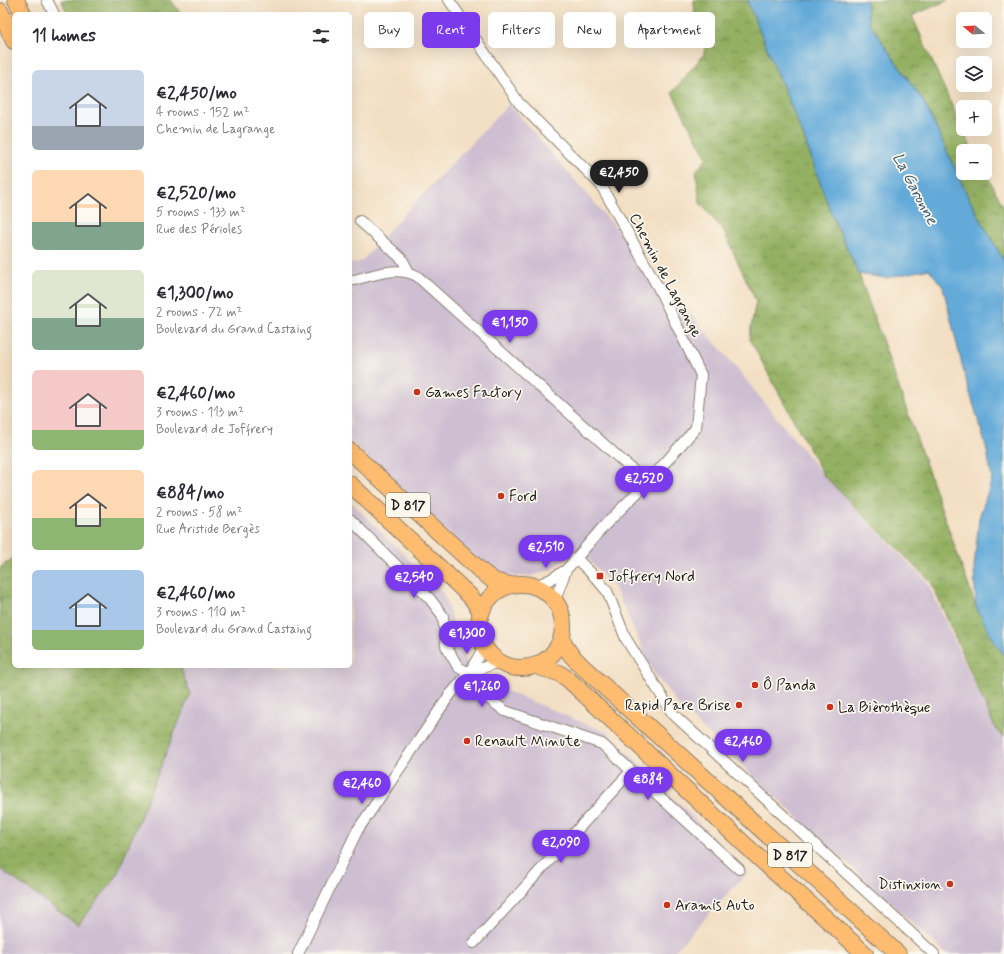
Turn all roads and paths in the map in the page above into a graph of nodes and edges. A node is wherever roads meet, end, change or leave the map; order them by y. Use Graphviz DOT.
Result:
graph roads {
  1 [pos="16,0"];
  2 [pos="47,0"];
  3 [pos="449,0"];
  4 [pos="0,11"];
  5 [pos="22,12"];
  6 [pos="53,12"];
  7 [pos="12,37"];
  8 [pos="360,221"];
  9 [pos="409,272"];
  10 [pos="352,280"];
  11 [pos="352,454"];
  12 [pos="647,483"];
  13 [pos="352,486"];
  14 [pos="352,521"];
  15 [pos="576,558"];
  16 [pos="566,570"];
  17 [pos="508,585"];
  18 [pos="535,586"];
  19 [pos="555,600"];
  20 [pos="480,613"];
  21 [pos="562,638"];
  22 [pos="484,647"];
  23 [pos="498,662"];
  24 [pos="536,666"];
  25 [pos="466,677"];
  26 [pos="631,770"];
  27 [pos="739,869"];
  28 [pos="474,943"];
  29 [pos="298,954"];
  30 [pos="865,954"];
  31 [pos="898,954"];
  32 [pos="934,954"];
  1 -- 5 [label="main road"];
  2 -- 6 [label="street"];
  3 -- 12 [label="street, Chemin de Lagrange"];
  4 -- 7 [label="main road"];
  8 -- 9 [label="street"];
  9 -- 10 [label="street"];
  9 -- 12 [label="street"];
  11 -- 17 [label="main road, D 817"];
  12 -- 15 [label="street"];
  13 -- 20 [label="main road, D 817"];
  14 -- 25 [label="street"];
  15 -- 16 [label="street"];
  15 -- 32 [label="street"];
  16 -- 18 [label="street"];
  16 -- 19 [label="street"];
  17 -- 18 [label="main road"];
  17 -- 20 [label="main road"];
  18 -- 19 [label="main road"];
  19 -- 21 [label="main road"];
  20 -- 22 [label="main road"];
  21 -- 24 [label="main road"];
  21 -- 31 [label="main road, D 817"];
  22 -- 23 [label="main road"];
  22 -- 25 [label="street"];
  23 -- 24 [label="main road"];
  23 -- 25 [label="street"];
  24 -- 30 [label="main road, D 817"];
  25 -- 26 [label="street"];
  25 -- 29 [label="street"];
  26 -- 27 [label="street"];
  26 -- 28 [label="street"];
}
